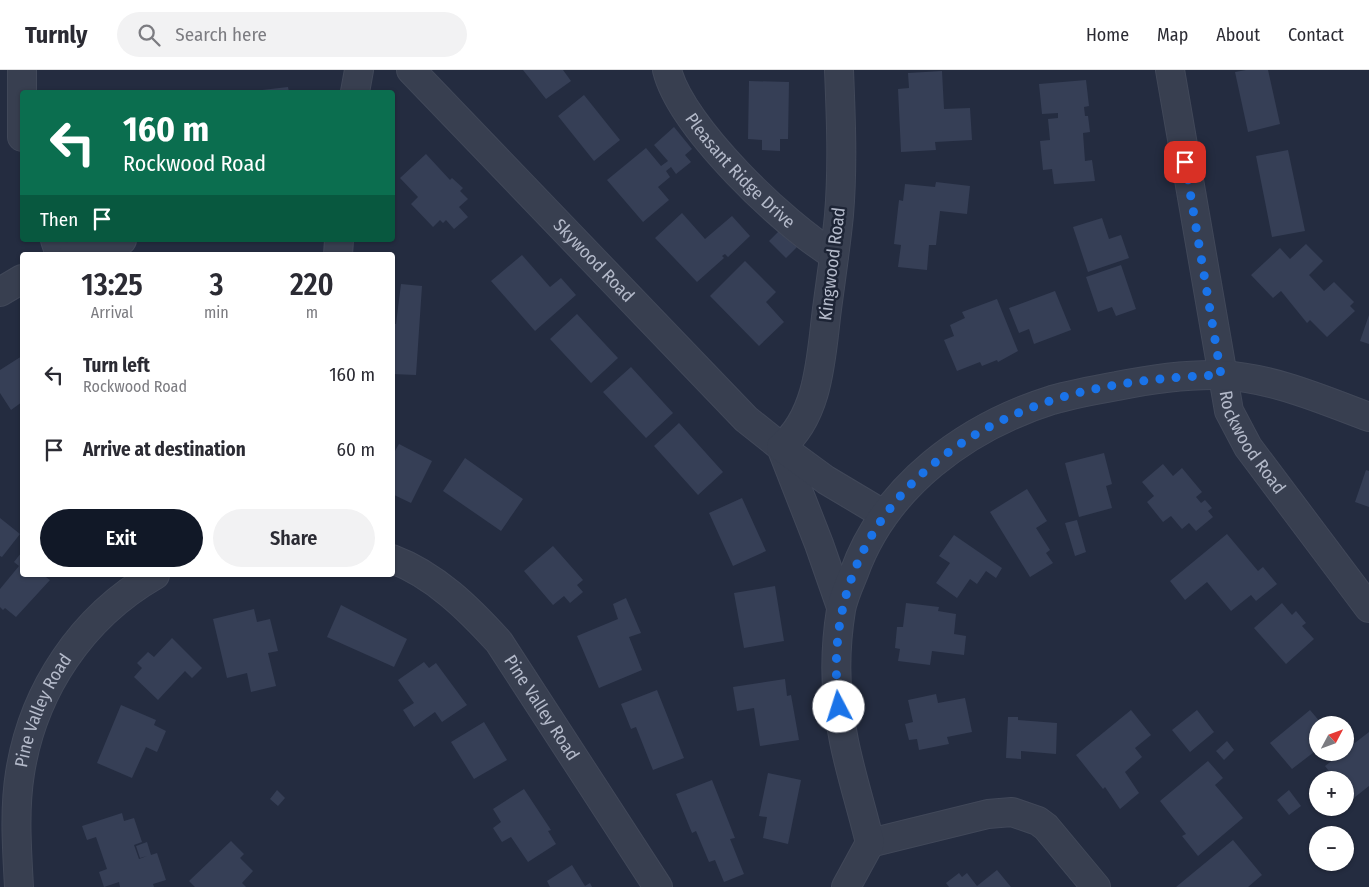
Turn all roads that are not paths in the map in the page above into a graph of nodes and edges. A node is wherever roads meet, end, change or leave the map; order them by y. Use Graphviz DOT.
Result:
graph roads {
  1 [pos="22,70"];
  2 [pos="360,70"];
  3 [pos="411,70"];
  4 [pos="667,70"];
  5 [pos="839,70"];
  6 [pos="1170,70"];
  7 [pos="22,90"];
  8 [pos="355,90"];
  9 [pos="115,242"];
  10 [pos="83,252"];
  11 [pos="834,255"];
  12 [pos="20,280"];
  13 [pos="0,292"];
  14 [pos="1221,375"];
  15 [pos="1369,417"];
  16 [pos="781,447"];
  17 [pos="883,514"];
  18 [pos="395,561"];
  19 [pos="152,577"];
  20 [pos="841,607"];
  21 [pos="1369,608"];
  22 [pos="10,770"];
  23 [pos="870,844"];
  24 [pos="19,887"];
  25 [pos="658,887"];
  26 [pos="846,887"];
  27 [pos="1096,887"];
  1 -- 7 [label="street"];
  2 -- 8 [label="street"];
  3 -- 16 [label="street, Skywood Road"];
  4 -- 11 [label="street, Pleasant Ridge Drive"];
  5 -- 11 [label="street, Kingwood Road"];
  6 -- 14 [label="street, Rockwood Road"];
  9 -- 10 [label="street"];
  11 -- 16 [label="street, Kingwood Road"];
  12 -- 13 [label="street"];
  14 -- 15 [label="street"];
  14 -- 17 [label="street"];
  14 -- 21 [label="street, Rockwood Road"];
  16 -- 17 [label="street, Skywood Road"];
  16 -- 20 [label="street, Skywood Road"];
  17 -- 20 [label="street"];
  18 -- 25 [label="street, Pine Valley Road"];
  19 -- 22 [label="street, Pine Valley Road"];
  20 -- 23 [label="street"];
  22 -- 24 [label="street, Pine Valley Road"];
  23 -- 26 [label="street"];
  23 -- 27 [label="street"];
}
